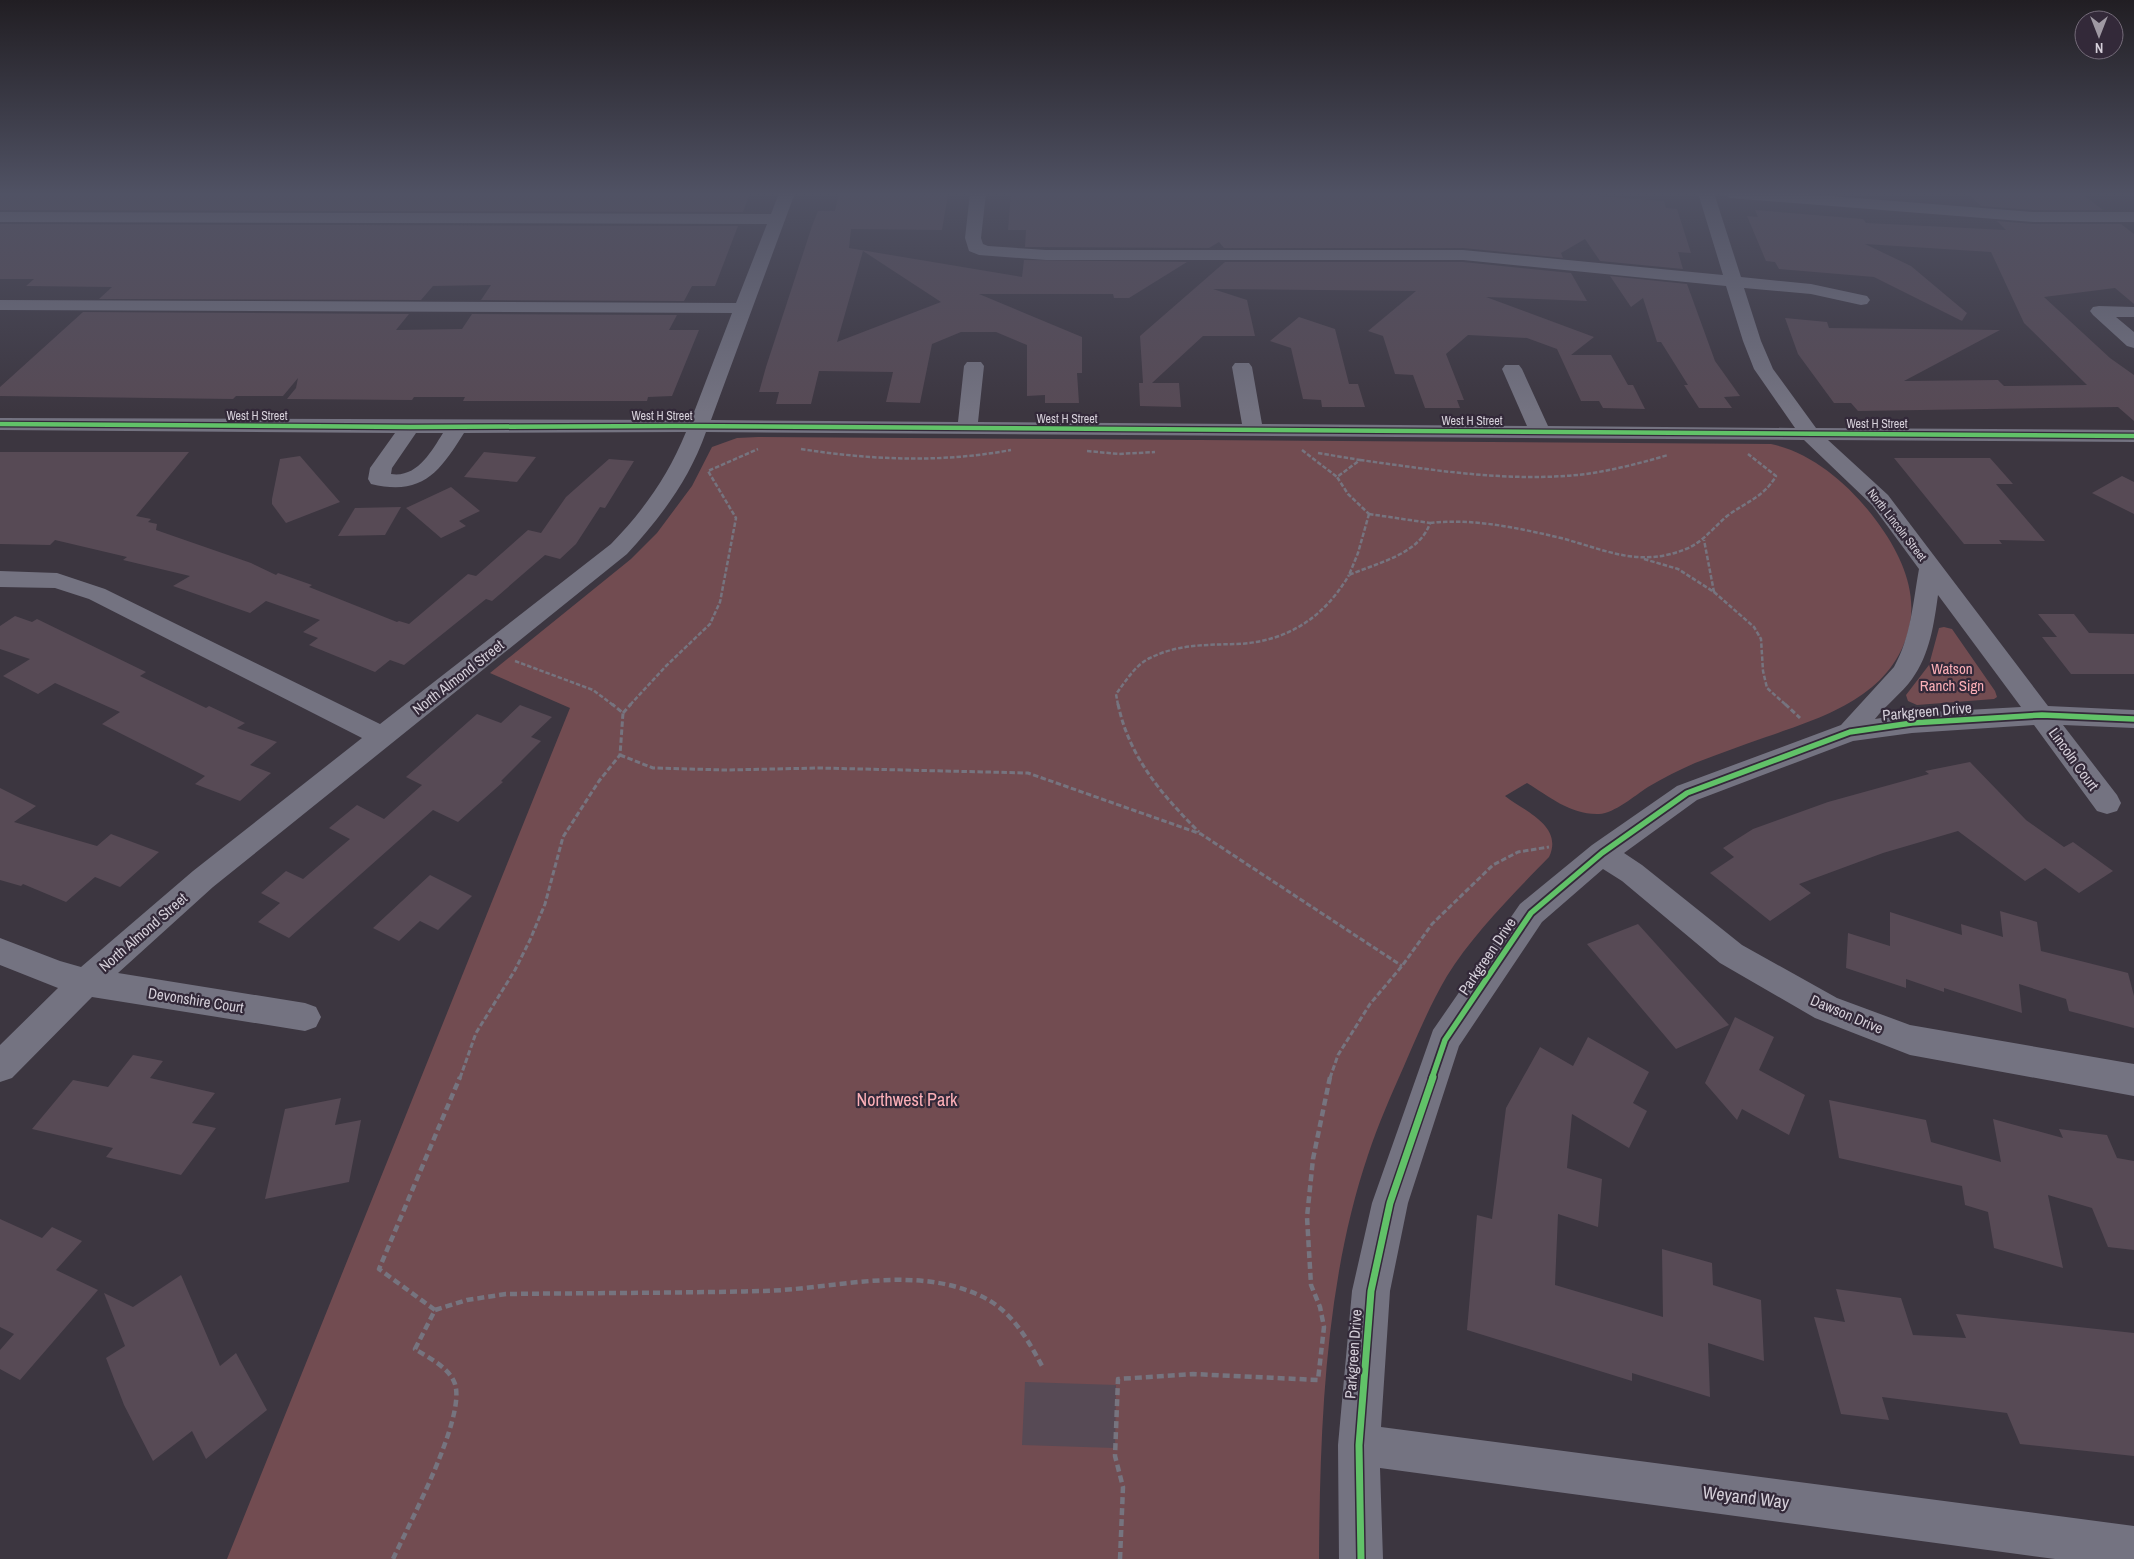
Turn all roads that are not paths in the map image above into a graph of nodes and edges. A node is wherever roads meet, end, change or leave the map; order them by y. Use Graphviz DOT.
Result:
graph roads {
  1 [pos="760,266"];
  2 [pos="1575,266"];
  3 [pos="1728,266"];
  4 [pos="1733,281"];
  5 [pos="1861,300"];
  6 [pos="0,306"];
  7 [pos="744,308"];
  8 [pos="2134,312"];
  9 [pos="2134,342"];
  10 [pos="974,366"];
  11 [pos="1242,367"];
  12 [pos="1512,369"];
  13 [pos="0,424"];
  14 [pos="700,426"];
  15 [pos="410,427"];
  16 [pos="456,427"];
  17 [pos="967,428"];
  18 [pos="1253,430"];
  19 [pos="1540,431"];
  20 [pos="1810,434"];
  21 [pos="1873,434"];
  22 [pos="2134,436"];
  23 [pos="1880,500"];
  24 [pos="1931,569"];
  25 [pos="0,579"];
  26 [pos="2042,715"];
  27 [pos="2134,719"];
  28 [pos="1850,732"];
  29 [pos="382,737"];
  30 [pos="2106,803"];
  31 [pos="1602,853"];
  32 [pos="0,951"];
  33 [pos="86,982"];
  34 [pos="305,1017"];
  35 [pos="0,1067"];
  36 [pos="2134,1080"];
  37 [pos="1359,1445"];
  38 [pos="2134,1548"];
  39 [pos="1360,1559"];
  1 -- 7 [label="street, North Almond Street"];
  2 -- 4 [label="street"];
  3 -- 4 [label="street, North Lincoln Street"];
  4 -- 5 [label="street"];
  4 -- 20 [label="street, North Lincoln Street"];
  6 -- 7 [label="street"];
  7 -- 14 [label="street, North Almond Street"];
  8 -- 9 [label="street"];
  10 -- 17 [label="street"];
  11 -- 18 [label="street"];
  12 -- 19 [label="street"];
  13 -- 15 [label="street, West H Street"];
  14 -- 16 [label="street, West H Street"];
  14 -- 17 [label="street, West H Street"];
  14 -- 29 [label="street, North Almond Street"];
  15 -- 16 [label="street, West H Street"];
  15 -- 16 [label="street"];
  17 -- 18 [label="street, West H Street"];
  18 -- 19 [label="street, West H Street"];
  19 -- 20 [label="street, West H Street"];
  20 -- 21 [label="street, West H Street"];
  20 -- 23 [label="street, North Lincoln Street"];
  21 -- 22 [label="street, West H Street"];
  21 -- 23 [label="street"];
  23 -- 24 [label="street, North Lincoln Street"];
  24 -- 26 [label="street, North Lincoln Street"];
  24 -- 28 [label="street"];
  25 -- 29 [label="street"];
  26 -- 27 [label="street"];
  26 -- 28 [label="street, Parkgreen Drive"];
  26 -- 30 [label="street, Lincoln Court"];
  28 -- 31 [label="street, Parkgreen Drive"];
  29 -- 33 [label="street, North Almond Street"];
  31 -- 36 [label="street, Dawson Drive"];
  31 -- 37 [label="street, Parkgreen Drive"];
  32 -- 33 [label="street, Devonshire Court"];
  33 -- 34 [label="street, Devonshire Court"];
  33 -- 35 [label="street, North Almond Street"];
  37 -- 38 [label="street, Weyand Way"];
  37 -- 39 [label="street, Parkgreen Drive"];
}
